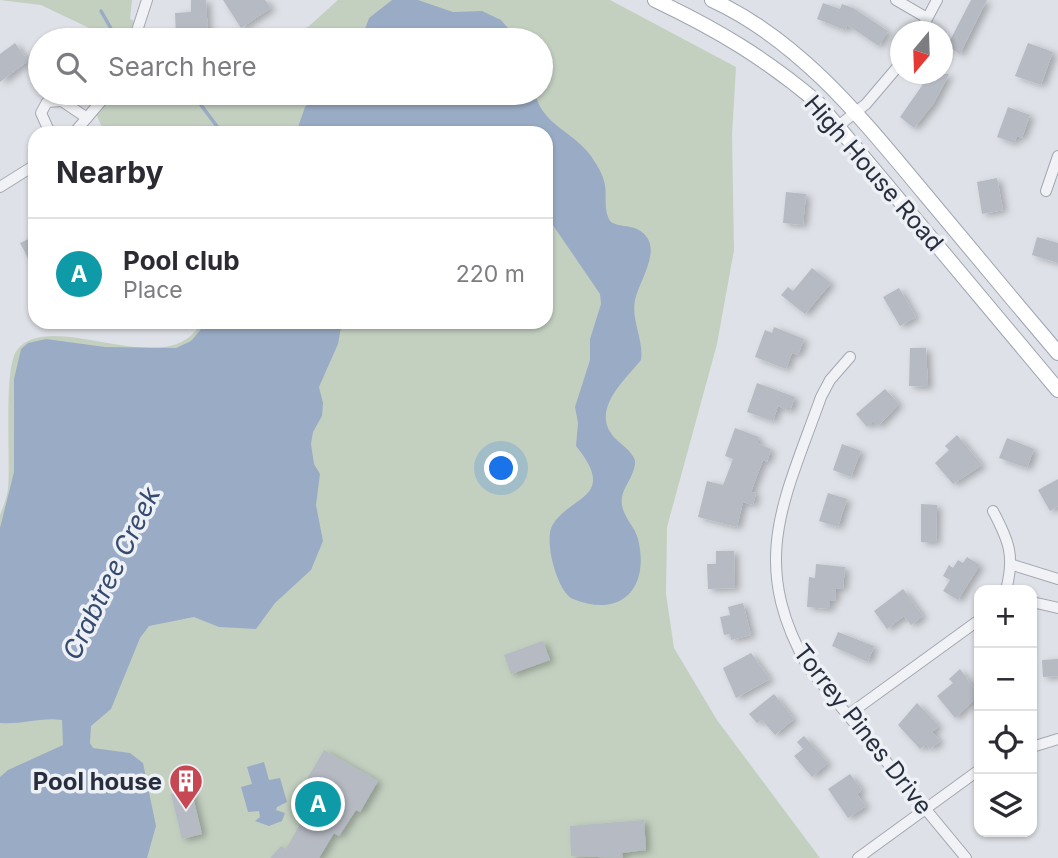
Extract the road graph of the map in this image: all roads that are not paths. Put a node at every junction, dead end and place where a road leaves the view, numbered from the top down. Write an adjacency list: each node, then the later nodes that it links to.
1 (147, 0): 8 (street)
2 (655, 0): 17 (main road, High House Road)
3 (712, 0): 13 (main road, High House Road)
4 (896, 0): 6 (street)
5 (937, 0): 6 (street)
6 (927, 18): 7 (street)
7 (926, 21)
8 (138, 28)
9 (890, 77): 13 (street)
10 (45, 105): 15 (street)
11 (68, 105): 14 (street)
12 (98, 105): 14 (street)
13 (855, 111): 17 (street); 22 (main road, High House Road)
14 (87, 118): 16 (street)
15 (47, 126)
16 (81, 126)
17 (837, 127): 24 (main road, High House Road)
18 (1058, 156): 21 (street)
19 (28, 169): 20 (street)
20 (0, 187)
21 (1046, 191)
22 (1058, 354)
23 (850, 357): 32 (street, Torrey Pines Drive)
24 (1058, 390)
25 (993, 511): 26 (street)
26 (1013, 565): 27 (street); 28 (street)
27 (1058, 579)
28 (1007, 585)
29 (1037, 603): 30 (street)
30 (1058, 608)
31 (974, 624): 32 (street)
32 (849, 715): 36 (street, Torrey Pines Drive)
33 (1058, 739): 34 (street)
34 (1037, 745)
35 (974, 774): 36 (street)
36 (926, 810): 37 (street); 38 (street, Torrey Pines Drive)
37 (858, 858)
38 (966, 858)

